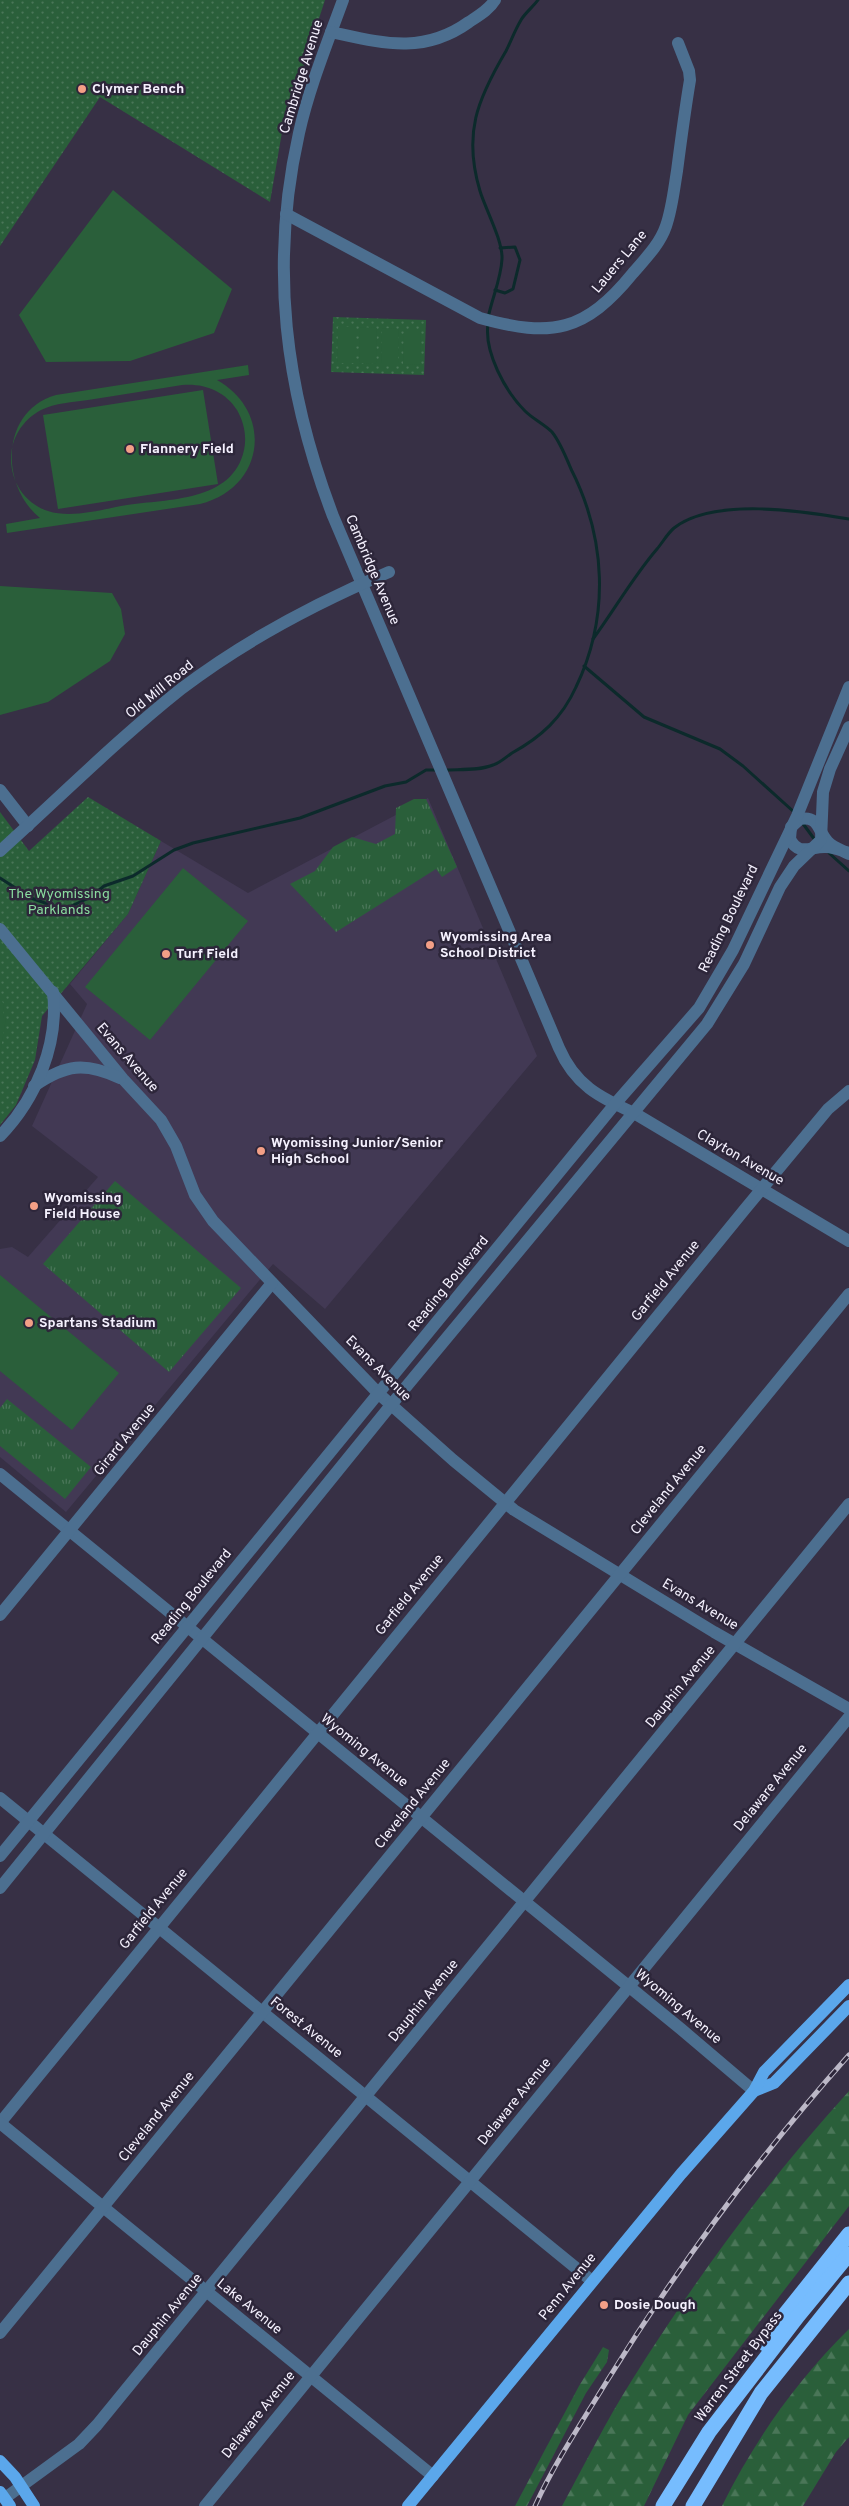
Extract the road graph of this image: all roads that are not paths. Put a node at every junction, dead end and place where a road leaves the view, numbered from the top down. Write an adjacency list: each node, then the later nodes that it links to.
1 (343, 0): 3 (street, Cambridge Avenue)
2 (495, 0): 3 (street)
3 (331, 32): 5 (street, Cambridge Avenue)
4 (678, 43): 5 (street, Lauers Lane)
5 (286, 214): 7 (street, Cambridge Avenue)
6 (389, 572): 7 (street, Old Mill Road)
7 (362, 583): 11 (street, Old Mill Road); 22 (street, Cambridge Avenue)
8 (849, 687): 12 (street, Reading Boulevard)
9 (849, 727): 13 (street)
10 (0, 790): 11 (street)
11 (28, 826): 15 (street, Old Mill Road)
12 (791, 827): 13 (street); 14 (street); 22 (street, Reading Boulevard)
13 (821, 831): 14 (street); 16 (street)
14 (813, 848): 16 (street); 23 (street)
15 (0, 850)
16 (847, 853)
17 (0, 929): 18 (street, Evans Avenue)
18 (53, 992): 19 (street, Evans Avenue); 20 (street)
19 (123, 1079): 20 (street); 27 (street, Evans Avenue)
20 (34, 1086): 24 (street)
21 (849, 1091): 25 (street, Garfield Avenue)
22 (615, 1104): 23 (street, Clayton Avenue); 29 (street, Reading Boulevard)
23 (634, 1113): 25 (street, Clayton Avenue); 30 (street)
24 (0, 1136)
25 (762, 1188): 26 (street, Clayton Avenue); 32 (street, Garfield Avenue)
26 (849, 1241)
27 (272, 1283): 29 (street, Evans Avenue); 34 (street, Girard Avenue)
28 (849, 1294): 35 (street, Cleveland Avenue)
29 (379, 1394): 30 (street, Evans Avenue); 37 (street, Reading Boulevard)
30 (391, 1405): 32 (street, Evans Avenue); 38 (street)
31 (0, 1474): 34 (street, Wyoming Avenue)
32 (505, 1502): 35 (street, Evans Avenue); 42 (street, Garfield Avenue)
33 (849, 1504): 39 (street, Dauphin Avenue)
34 (70, 1530): 36 (street, Girard Avenue); 37 (street, Wyoming Avenue)
35 (620, 1574): 39 (street, Evans Avenue); 44 (street, Cleveland Avenue)
36 (0, 1616)
37 (187, 1627): 38 (street, Wyoming Avenue); 45 (street, Reading Boulevard)
38 (202, 1639): 42 (street, Wyoming Avenue); 46 (street)
39 (736, 1644): 40 (street, Evans Avenue); 49 (street, Dauphin Avenue)
40 (849, 1709)
41 (849, 1717): 52 (street, Delaware Avenue)
42 (318, 1732): 44 (street, Wyoming Avenue); 50 (street, Garfield Avenue)
43 (0, 1798): 45 (street, Forest Avenue)
44 (422, 1817): 49 (street, Wyoming Avenue); 54 (street, Cleveland Avenue)
45 (28, 1821): 46 (street, Forest Avenue); 47 (street, Reading Boulevard)
46 (45, 1835): 48 (street); 50 (street, Forest Avenue)
47 (0, 1856)
48 (0, 1888)
49 (525, 1902): 52 (street, Wyoming Avenue); 56 (street, Dauphin Avenue)
50 (158, 1927): 54 (street, Forest Avenue); 57 (street, Garfield Avenue)
51 (849, 1985): 55 (main road, Penn Avenue)
52 (629, 1986): 55 (street, Wyoming Avenue); 58 (street, Delaware Avenue)
53 (849, 2006): 55 (main road, Penn Avenue)
54 (262, 2012): 56 (street, Forest Avenue); 59 (street, Cleveland Avenue)
55 (754, 2091): 62 (main road, Penn Avenue)
56 (366, 2096): 58 (street, Forest Avenue); 64 (street, Dauphin Avenue)
57 (0, 2123): 59 (street, Lake Avenue)
58 (469, 2181): 62 (street, Forest Avenue); 67 (street, Delaware Avenue)
59 (103, 2207): 64 (street, Lake Avenue); 66 (street, Cleveland Avenue)
60 (849, 2234): 69 (highway)
61 (849, 2254): 69 (highway, Warren Street Bypass)
62 (592, 2281): 71 (main road, Penn Avenue)
63 (849, 2283): 68 (highway)
64 (206, 2292): 67 (street, Lake Avenue); 72 (street, Dauphin Avenue)
65 (849, 2299): 68 (highway)
66 (0, 2333)
67 (310, 2376): 71 (street, Lake Avenue); 75 (street, Delaware Avenue)
68 (761, 2393): 78 (highway)
69 (709, 2432): 77 (highway, Warren Street Bypass)
70 (0, 2462): 72 (main road)
71 (432, 2476): 76 (main road, Penn Avenue)
72 (22, 2487): 73 (street, Dauphin Avenue); 74 (main road)
73 (5, 2499)
74 (34, 2506)
75 (205, 2506)
76 (408, 2506)
77 (663, 2506)
78 (693, 2506)

